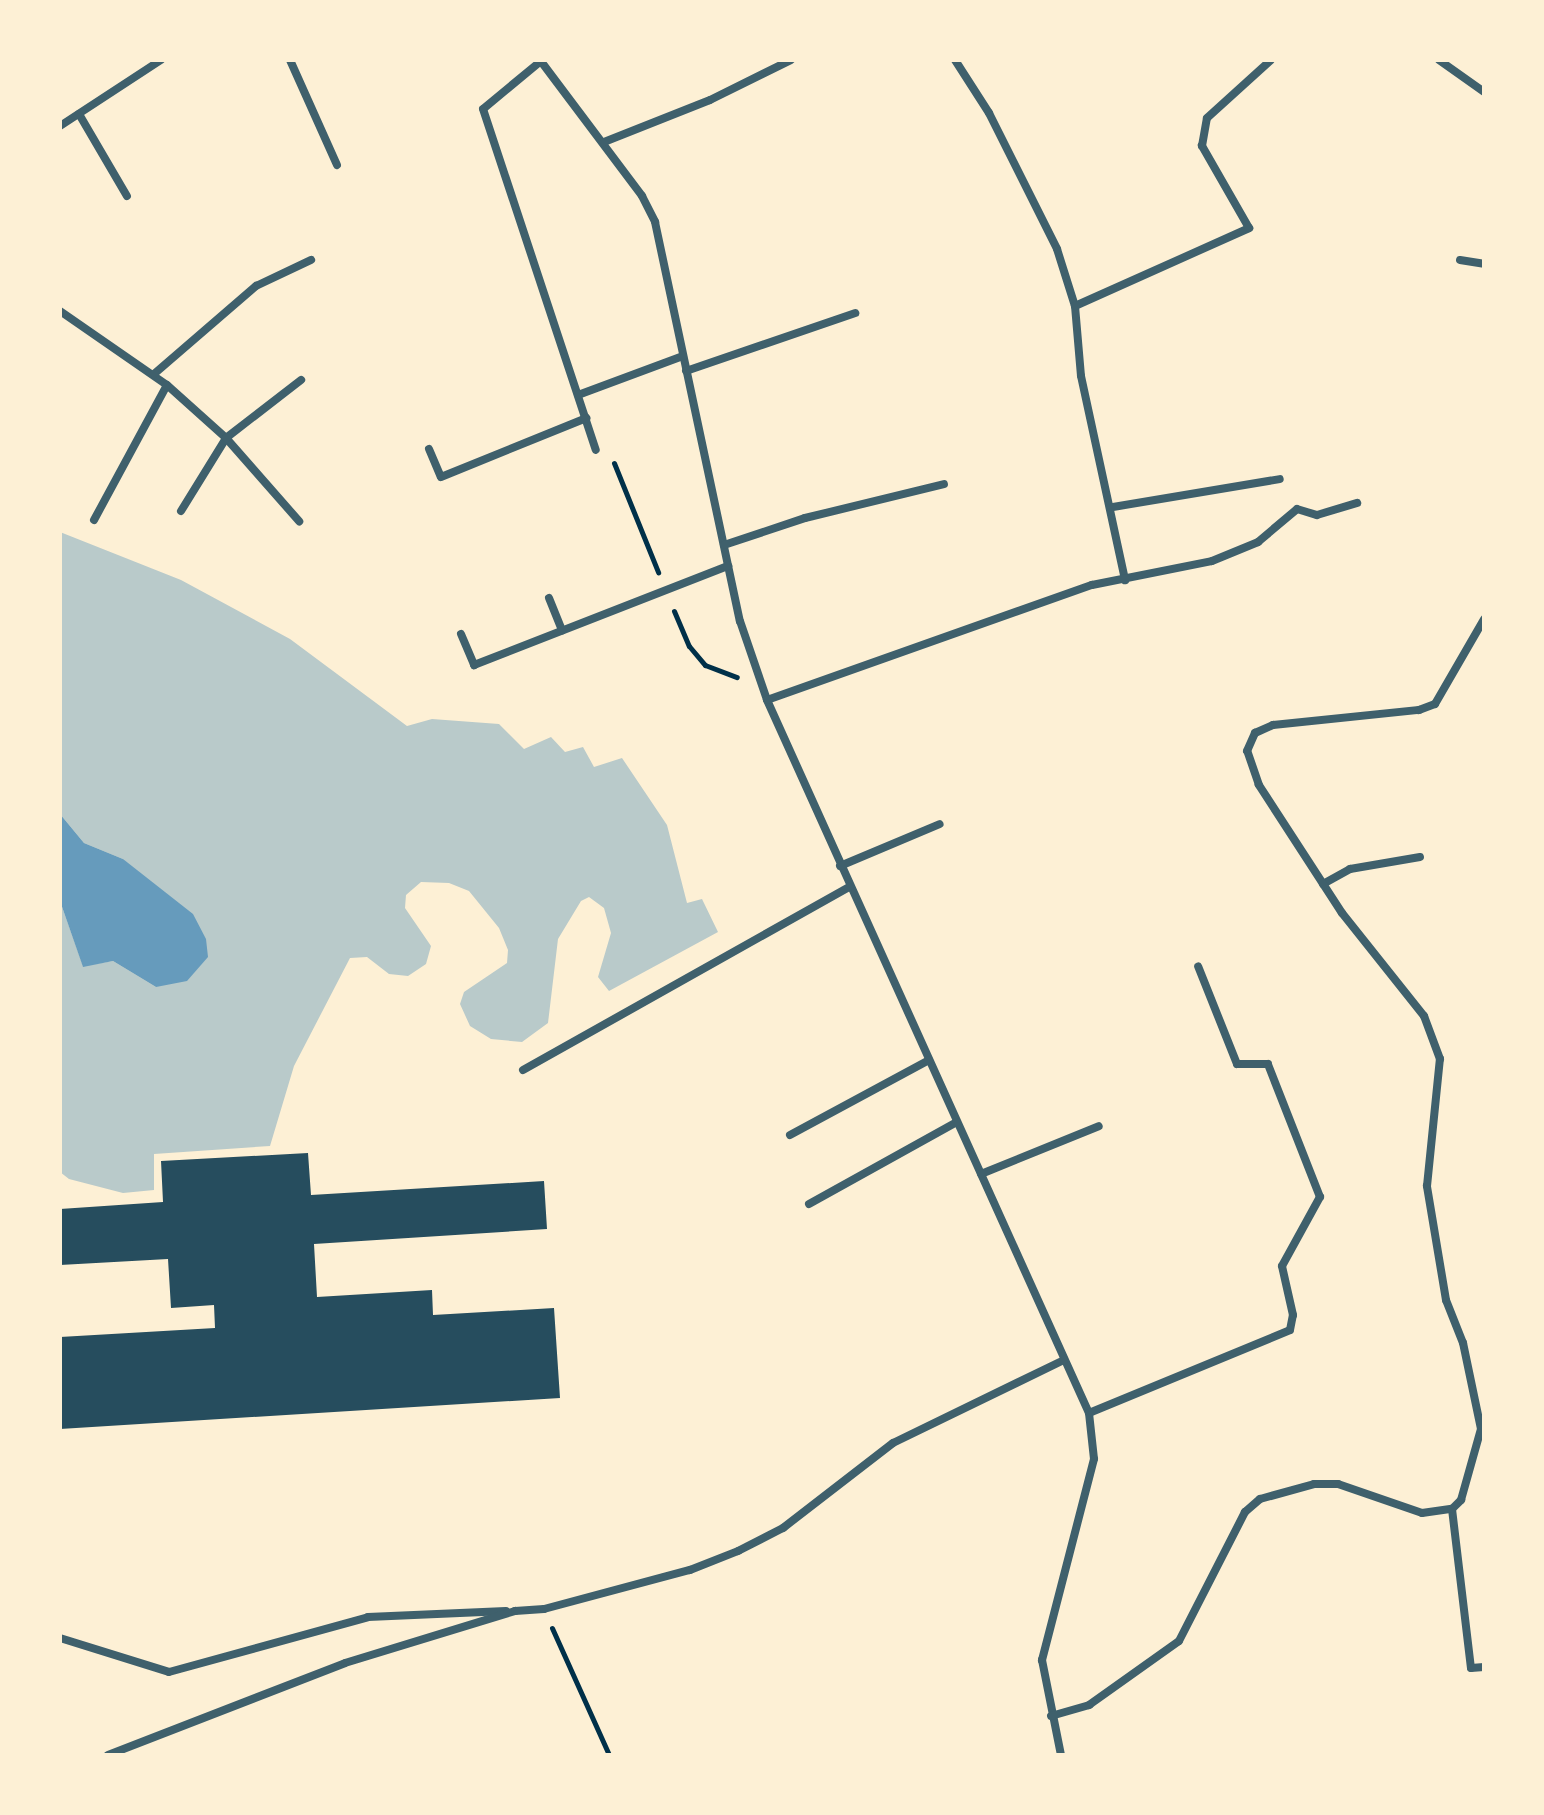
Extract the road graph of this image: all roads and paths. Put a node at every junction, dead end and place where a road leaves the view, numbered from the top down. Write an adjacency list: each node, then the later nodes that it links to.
1 (161, 60): 9 (street)
2 (290, 60): 12 (street)
3 (791, 60): 11 (street)
4 (955, 60): 17 (street)
5 (1271, 60): 17 (street)
6 (1439, 60): 8 (street)
7 (541, 61): 11 (street); 25 (street)
8 (1484, 92)
9 (79, 114): 10 (street); 13 (street)
10 (60, 126)
11 (604, 142): 20 (street)
12 (337, 165)
13 (127, 196)
14 (311, 260): 22 (street)
15 (1460, 260): 16 (street)
16 (1484, 264)
17 (1075, 306): 33 (street)
18 (60, 311): 22 (street)
19 (855, 313): 21 (street)
20 (683, 356): 21 (street); 25 (street)
21 (686, 371): 37 (street)
22 (154, 374): 24 (street)
23 (301, 380): 27 (street)
24 (167, 385): 27 (street); 35 (street)
25 (578, 395): 26 (street)
26 (586, 418): 28 (street); 29 (street)
27 (226, 438): 34 (street); 36 (street)
28 (429, 449)
29 (596, 450)
30 (1280, 479): 33 (street)
31 (944, 484): 37 (street)
32 (1357, 503): 39 (street)
33 (1113, 507): 39 (street)
34 (181, 511)
35 (94, 520)
36 (299, 521)
37 (724, 545): 38 (street)
38 (728, 566): 42 (street); 44 (street)
39 (1125, 580): 44 (street)
40 (549, 598): 42 (street)
41 (1484, 619): 48 (street)
42 (562, 631): 43 (street)
43 (461, 634)
44 (767, 700): 47 (street)
45 (940, 824): 47 (street)
46 (1420, 857): 48 (street)
47 (840, 866): 49 (street)
48 (1323, 884): 60 (street)
49 (849, 887): 51 (street); 52 (street)
50 (1198, 966): 59 (street)
51 (929, 1060): 53 (street); 55 (street)
52 (523, 1070)
53 (957, 1122): 56 (street); 57 (street)
54 (1099, 1126): 56 (street)
55 (790, 1135)
56 (981, 1174): 58 (street)
57 (809, 1204)
58 (1064, 1360): 59 (street); 61 (street)
59 (1089, 1413): 65 (street)
60 (1452, 1509): 64 (street); 65 (street)
61 (544, 1609): 62 (street); 67 (path)
62 (515, 1611): 63 (street); 66 (street)
63 (60, 1638)
64 (1484, 1667)
65 (1051, 1716): 68 (street)
66 (108, 1755)
67 (609, 1755)
68 (1061, 1755)

